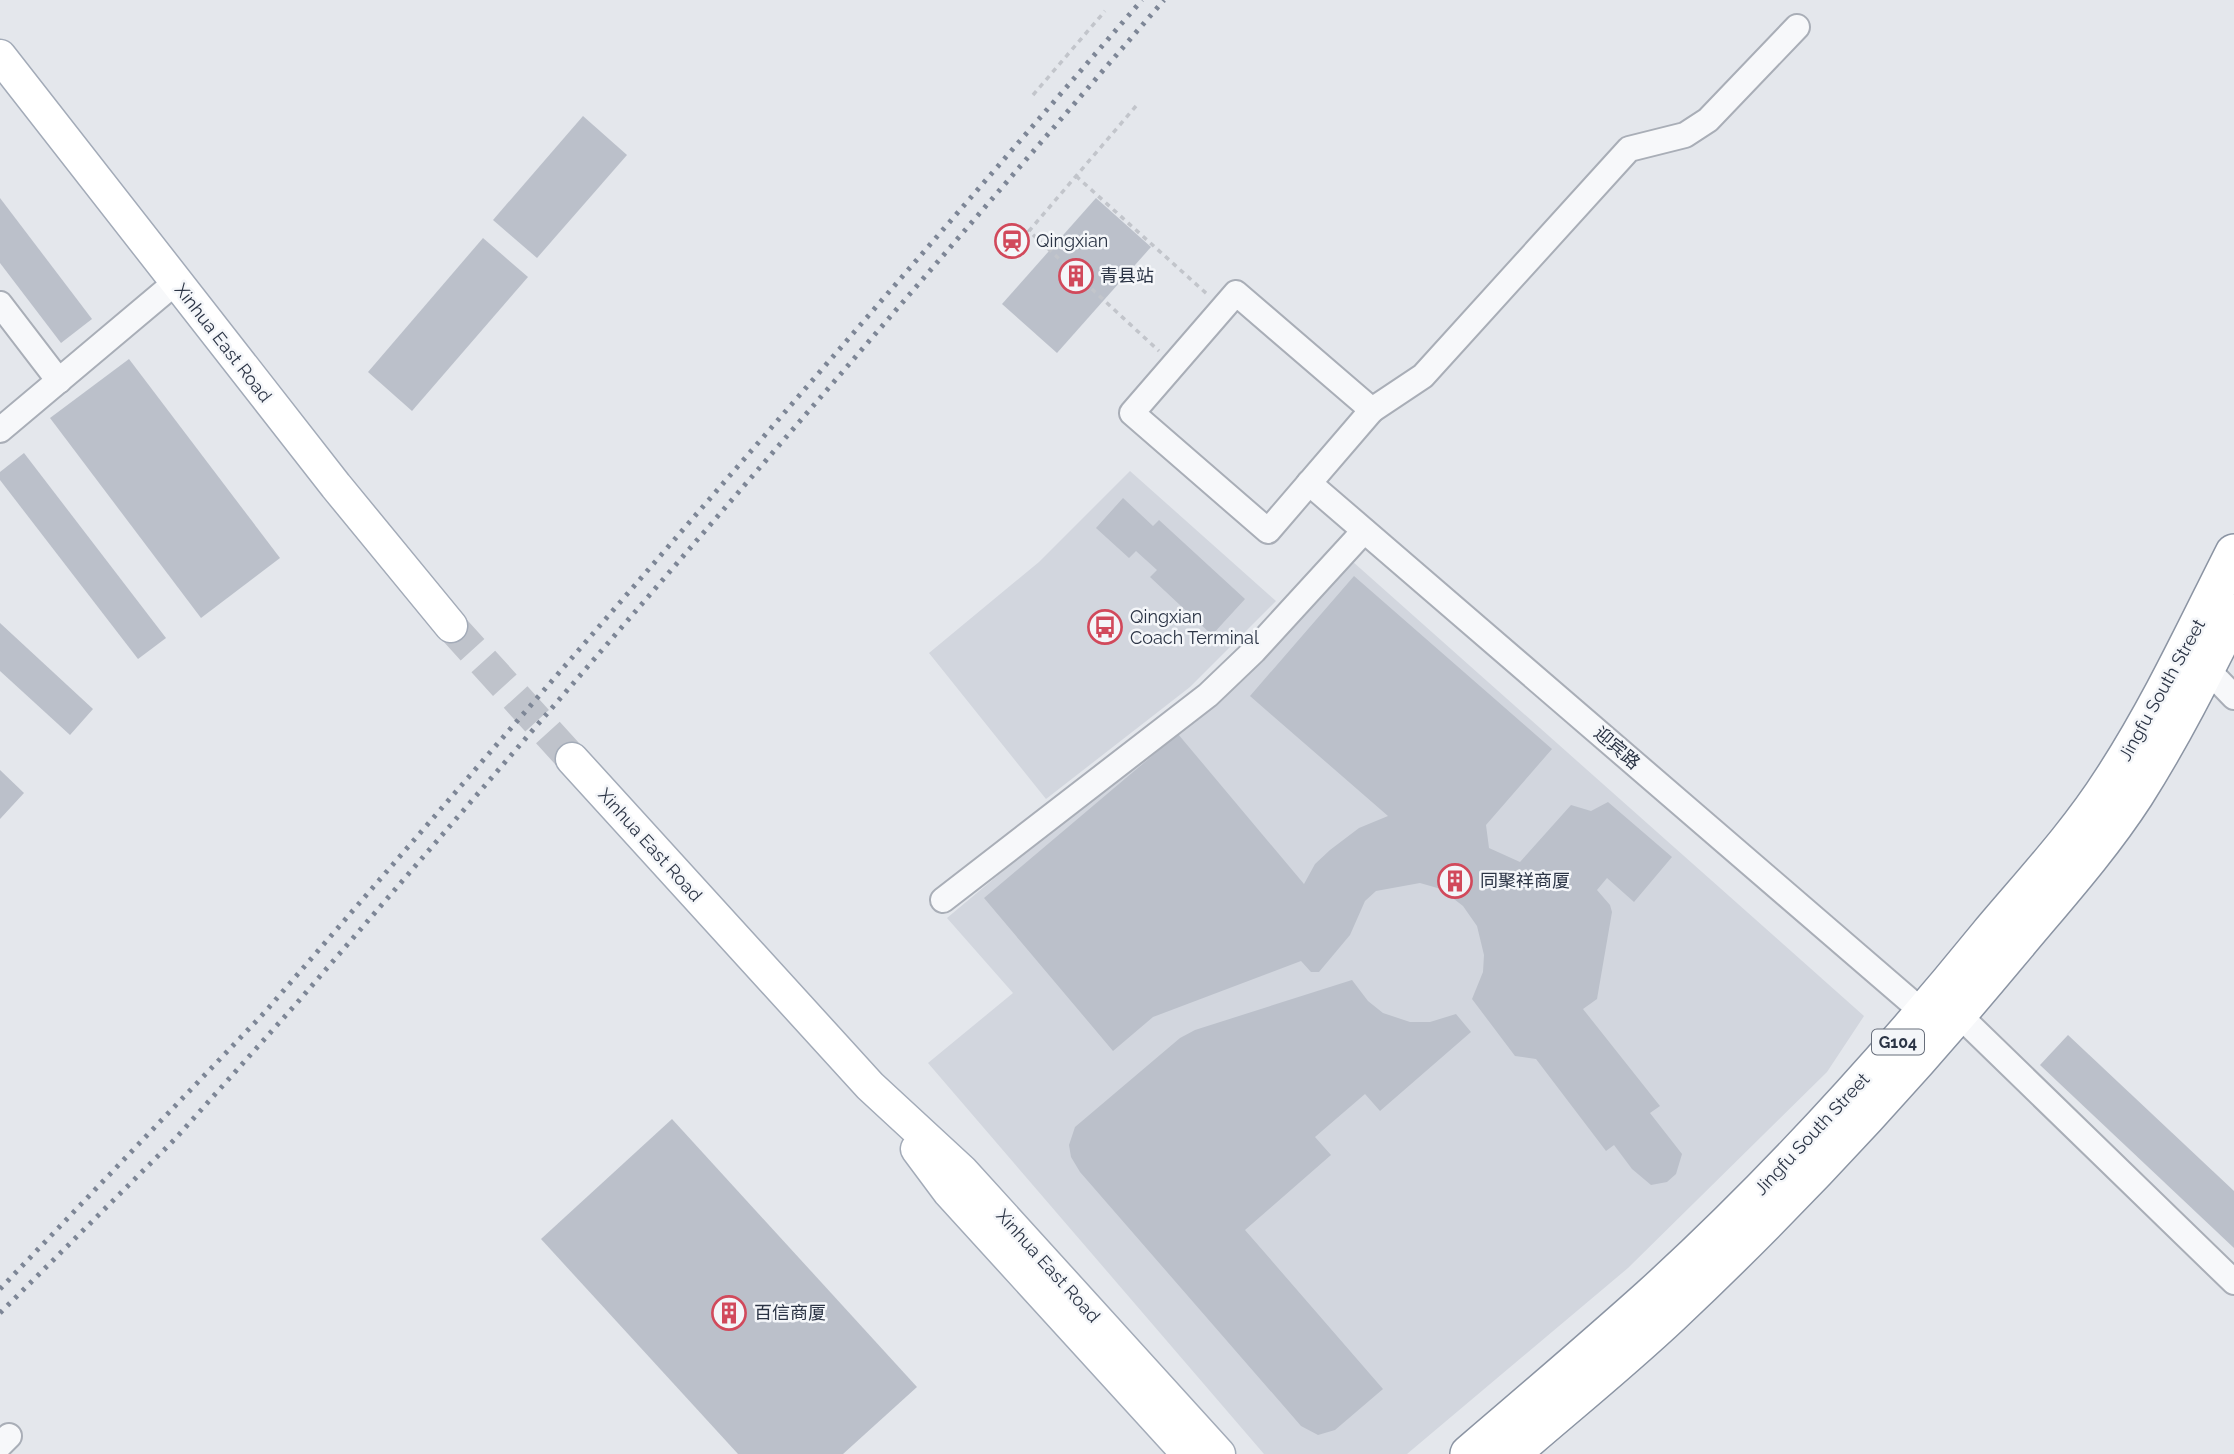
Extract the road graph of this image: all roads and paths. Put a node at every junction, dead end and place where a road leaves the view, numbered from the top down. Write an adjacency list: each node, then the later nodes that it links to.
1 (1105, 11): 4 (path)
2 (1797, 27): 12 (street)
3 (0, 57): 7 (main road, Xinhua East Road)
4 (1033, 95)
5 (1136, 106): 6 (path)
6 (1076, 176): 9 (path); 10 (path)
7 (176, 282): 11 (street); 18 (main road, Xinhua East Road)
8 (0, 304): 11 (street)
9 (1223, 307): 10 (street); 12 (street)
10 (1174, 365): 14 (street)
11 (59, 381): 13 (street)
12 (1372, 410): 14 (street)
13 (0, 430)
14 (1309, 483): 15 (street, 迎宾路)
15 (1364, 531): 22 (street); 23 (street, 迎宾路)
16 (2234, 553): 23 (highway, Jingfu South Street / G104)
17 (2234, 613): 19 (highway, Jingfu South Street / G104)
18 (451, 626)
19 (2206, 668): 20 (street); 23 (highway, Jingfu South Street / G104)
20 (2234, 697)
21 (572, 759): 24 (main road, Xinhua East Road)
22 (943, 900)
23 (1942, 1014): 25 (street, 迎宾路); 28 (highway, Jingfu South Street / G104); 29 (highway, Jingfu South Street / G104)
24 (870, 1086): 26 (main road, Xinhua East Road); 27 (main road, Xinhua East Road)
25 (2234, 1282)
26 (1188, 1454)
27 (1219, 1454)
28 (1469, 1454)
29 (1511, 1454)

